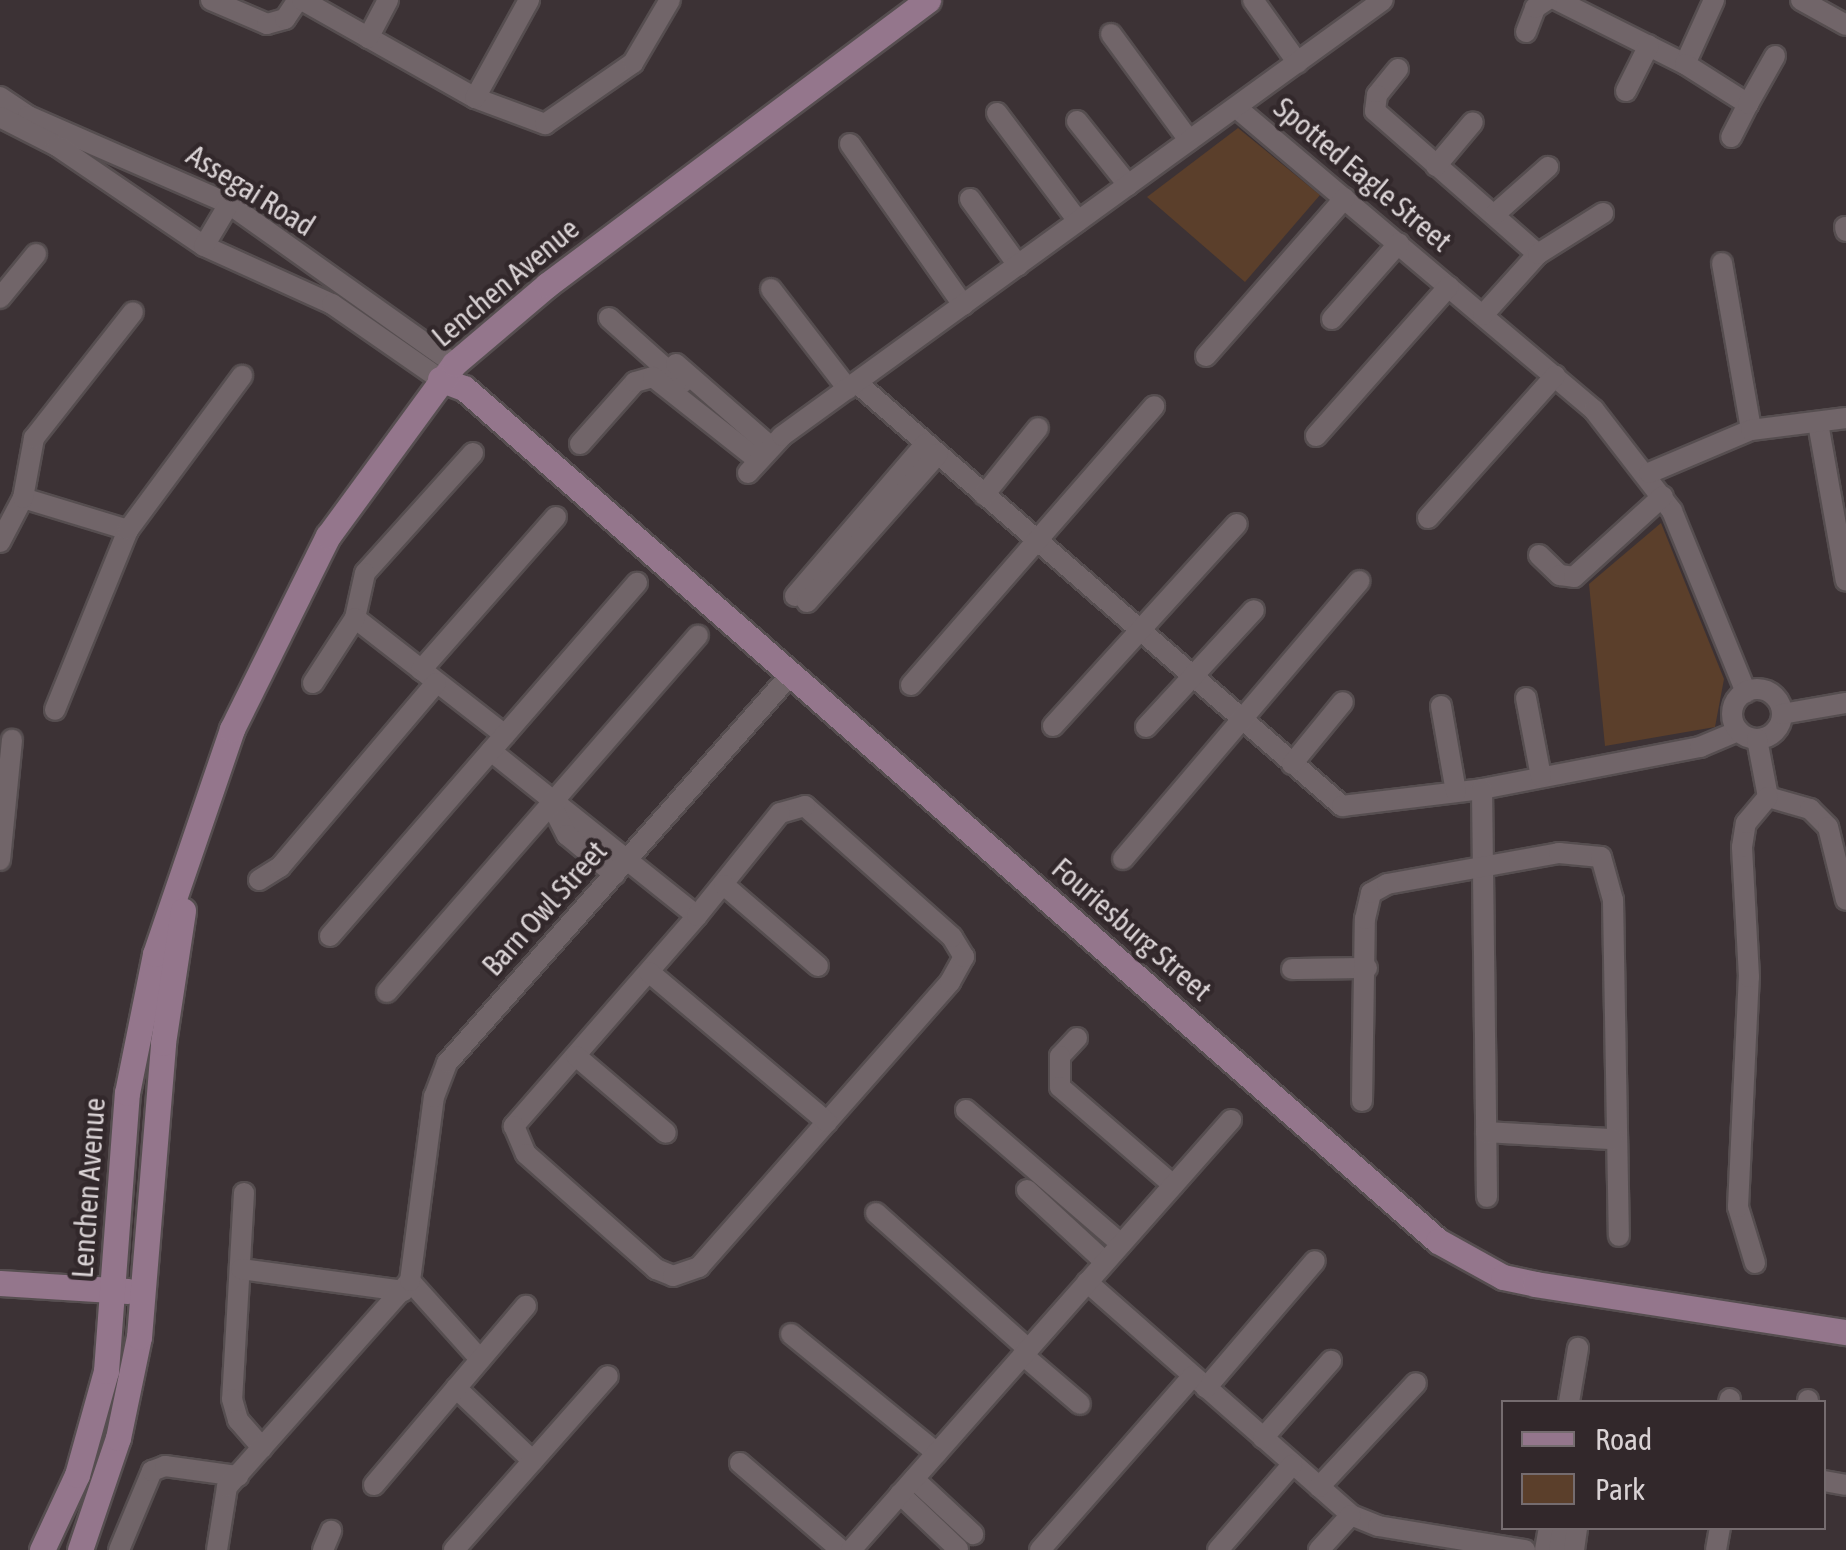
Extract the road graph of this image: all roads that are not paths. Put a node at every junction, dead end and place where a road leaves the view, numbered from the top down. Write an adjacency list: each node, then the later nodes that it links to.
1 (211, 0): 2 (street)
2 (300, 0): 17 (street)
3 (388, 0): 17 (street)
4 (529, 0): 26 (street)
5 (670, 0): 26 (street)
6 (928, 0): 64 (main road, Lenchen Avenue)
7 (1252, 0): 21 (street)
8 (1383, 0): 21 (street)
9 (1547, 0): 15 (street)
10 (1557, 0): 13 (street)
11 (1714, 0): 22 (street)
12 (1806, 1): 14 (street)
13 (1595, 8): 18 (street)
14 (1846, 24)
15 (1526, 32)
16 (1111, 34): 33 (street)
17 (368, 38): 26 (street)
18 (1648, 45): 22 (street); 24 (street)
19 (1775, 56): 27 (street)
20 (1142, 57): 33 (street)
21 (1298, 63): 28 (street)
22 (1686, 64): 27 (street)
23 (1398, 70): 36 (street)
24 (1626, 91)
25 (0, 97): 41 (street, Assegai Road)
26 (476, 98)
27 (1748, 104): 34 (street)
28 (1238, 108): 33 (street); 39 (street, Spotted Eagle Street)
29 (998, 113): 44 (street)
30 (0, 117): 46 (street, Assegai Road)
31 (1077, 121): 38 (street)
32 (1473, 122): 36 (street)
33 (1193, 136): 38 (street)
34 (1731, 138)
35 (850, 144): 54 (street)
36 (1436, 166): 43 (street)
37 (1548, 167): 43 (street)
38 (1128, 185): 44 (street)
39 (1345, 198): 45 (street, Spotted Eagle Street); 60 (street)
40 (970, 199): 49 (street)
41 (229, 204): 46 (street); 64 (street, Assegai Road)
42 (1603, 213): 48 (street)
43 (1495, 214): 48 (street)
44 (1078, 220): 49 (street)
45 (1399, 244): 52 (street, Spotted Eagle Street); 58 (street)
46 (204, 246): 64 (street, Assegai Road)
47 (36, 254): 53 (street)
48 (1538, 254): 56 (street)
49 (1018, 265): 54 (street)
50 (1718, 272): 70 (street)
51 (771, 290): 65 (street)
52 (1453, 290): 56 (street, Spotted Eagle Street); 61 (street); 71 (street, Spotted Eagle Street)
53 (0, 298)
54 (963, 305): 65 (street)
55 (133, 312): 79 (street)
56 (1483, 314): 63 (street, Spotted Eagle Street)
57 (609, 318): 75 (street)
58 (1332, 320)
59 (652, 342): 75 (street)
60 (1206, 356)
61 (1396, 367)
62 (242, 376): 84 (street)
63 (1555, 376): 76 (street, Spotted Eagle Street); 82 (street)
64 (453, 377): 96 (main road, Fouriesburg Street); 120 (main road, Lenchen Avenue)
65 (852, 386): 74 (street); 75 (street)
66 (1154, 406): 85 (street)
67 (1846, 418): 68 (street)
68 (1812, 424): 70 (street); 88 (street)
69 (1038, 428): 77 (street)
70 (1745, 432): 76 (street)
71 (1316, 436)
72 (580, 444): 75 (street)
73 (473, 454): 93 (street)
74 (937, 454): 77 (street); 81 (street); 91 (street)
75 (759, 458)
76 (1649, 473): 78 (street, Spotted Eagle Street)
77 (984, 495): 85 (street)
78 (1663, 496): 87 (street); 101 (street, Spotted Eagle Street)
79 (23, 498): 84 (street); 86 (street)
80 (556, 517): 97 (street)
81 (893, 518)
82 (1428, 518)
83 (1237, 524): 94 (street)
84 (128, 530): 106 (street)
85 (1037, 541): 94 (street); 100 (street)
86 (0, 542)
87 (1540, 555)
88 (1838, 576)
89 (1360, 580): 108 (street)
90 (637, 583): 113 (street)
91 (800, 600)
92 (1254, 610): 98 (street)
93 (355, 618): 97 (street); 99 (street)
94 (1140, 631): 98 (street); 109 (street)
95 (698, 636): 119 (street)
96 (792, 674): 121 (street, Barn Owl Street); 162 (main road, Fouriesburg Street)
97 (429, 676): 113 (street); 126 (street)
98 (1194, 678): 108 (street); 110 (street)
99 (313, 683)
100 (912, 685)
101 (1746, 692): 107 (street); 111 (street)
102 (1526, 698): 115 (street)
103 (1343, 702): 114 (street)
104 (1846, 703): 107 (street)
105 (1441, 706): 117 (street)
106 (55, 710)
107 (1782, 714): 111 (street)
108 (1243, 722): 114 (street); 122 (street)
109 (1054, 726)
110 (1146, 727)
111 (1747, 735): 115 (street); 118 (street)
112 (12, 740): 123 (street)
113 (498, 743): 119 (street); 130 (street)
114 (1292, 764): 117 (street)
115 (1541, 777): 116 (street)
116 (1482, 788): 117 (street); 124 (street)
117 (1456, 792)
118 (1768, 797): 128 (street); 154 (street)
119 (551, 804): 121 (street); 125 (street); 135 (street)
120 (198, 830): 159 (main road, Lenchen Avenue); 160 (main road, Lenchen Avenue)
121 (630, 858): 125 (street, Barn Owl Street); 129 (street)
122 (1123, 859)
123 (0, 860)
124 (1487, 867): 132 (street); 142 (street); 144 (street)
125 (615, 874): 158 (street, Barn Owl Street)
126 (258, 880)
127 (724, 885): 129 (street); 131 (street); 141 (street)
128 (1846, 900)
129 (697, 916): 134 (street)
130 (330, 936)
131 (818, 966)
132 (1367, 968): 133 (street); 138 (street)
133 (1292, 969)
134 (649, 972): 137 (street); 141 (street)
135 (387, 992)
136 (1077, 1038): 145 (street)
137 (576, 1056): 141 (street); 143 (street)
138 (1362, 1101)
139 (966, 1110): 151 (street)
140 (1231, 1120): 145 (street)
141 (827, 1122)
142 (1486, 1132): 144 (street); 148 (street)
143 (666, 1133)
144 (1613, 1139): 150 (street)
145 (1172, 1184): 151 (street)
146 (1026, 1190): 153 (street)
147 (244, 1193): 155 (street)
148 (1487, 1197)
149 (876, 1213): 165 (street)
150 (1619, 1236)
151 (1121, 1244): 153 (street)
152 (1315, 1261): 169 (street)
153 (1106, 1262): 156 (street)
154 (1755, 1263)
155 (240, 1269): 158 (street); 175 (street)
156 (1087, 1282): 165 (street); 169 (street)
157 (0, 1283): 159 (main road)
158 (407, 1286): 166 (street); 175 (street)
159 (112, 1290): 160 (main road); 187 (main road, Lenchen Avenue)
160 (142, 1292): 188 (main road, Lenchen Avenue)
161 (526, 1306): 166 (street)
162 (1846, 1332)
163 (792, 1334): 176 (street)
164 (1578, 1348): 172 (street)
165 (1026, 1352): 173 (street); 176 (street)
166 (480, 1359): 171 (street)
167 (1331, 1361): 174 (street)
168 (608, 1376): 177 (street)
169 (1199, 1382): 174 (street); 194 (street)
170 (1416, 1383): 183 (street)
171 (456, 1388): 177 (street); 181 (street)
172 (1578, 1400)
173 (1080, 1404)
174 (1262, 1438): 179 (street)
175 (262, 1448): 180 (street)
176 (937, 1453): 182 (street)
177 (533, 1461): 191 (street)
178 (740, 1464): 192 (street)
179 (1292, 1466): 183 (street); 195 (street)
180 (238, 1476): 189 (street); 190 (street)
181 (374, 1485)
182 (907, 1486): 186 (street); 193 (street)
183 (1319, 1487): 184 (street)
184 (1351, 1514): 185 (street); 196 (street)
185 (1402, 1540): 197 (street)
186 (966, 1541)
187 (42, 1550)
188 (80, 1550)
189 (120, 1550)
190 (217, 1550)
191 (454, 1550)
192 (841, 1550)
193 (851, 1550)
194 (1040, 1550)
195 (1218, 1550)
196 (1319, 1550)
197 (1526, 1550)

